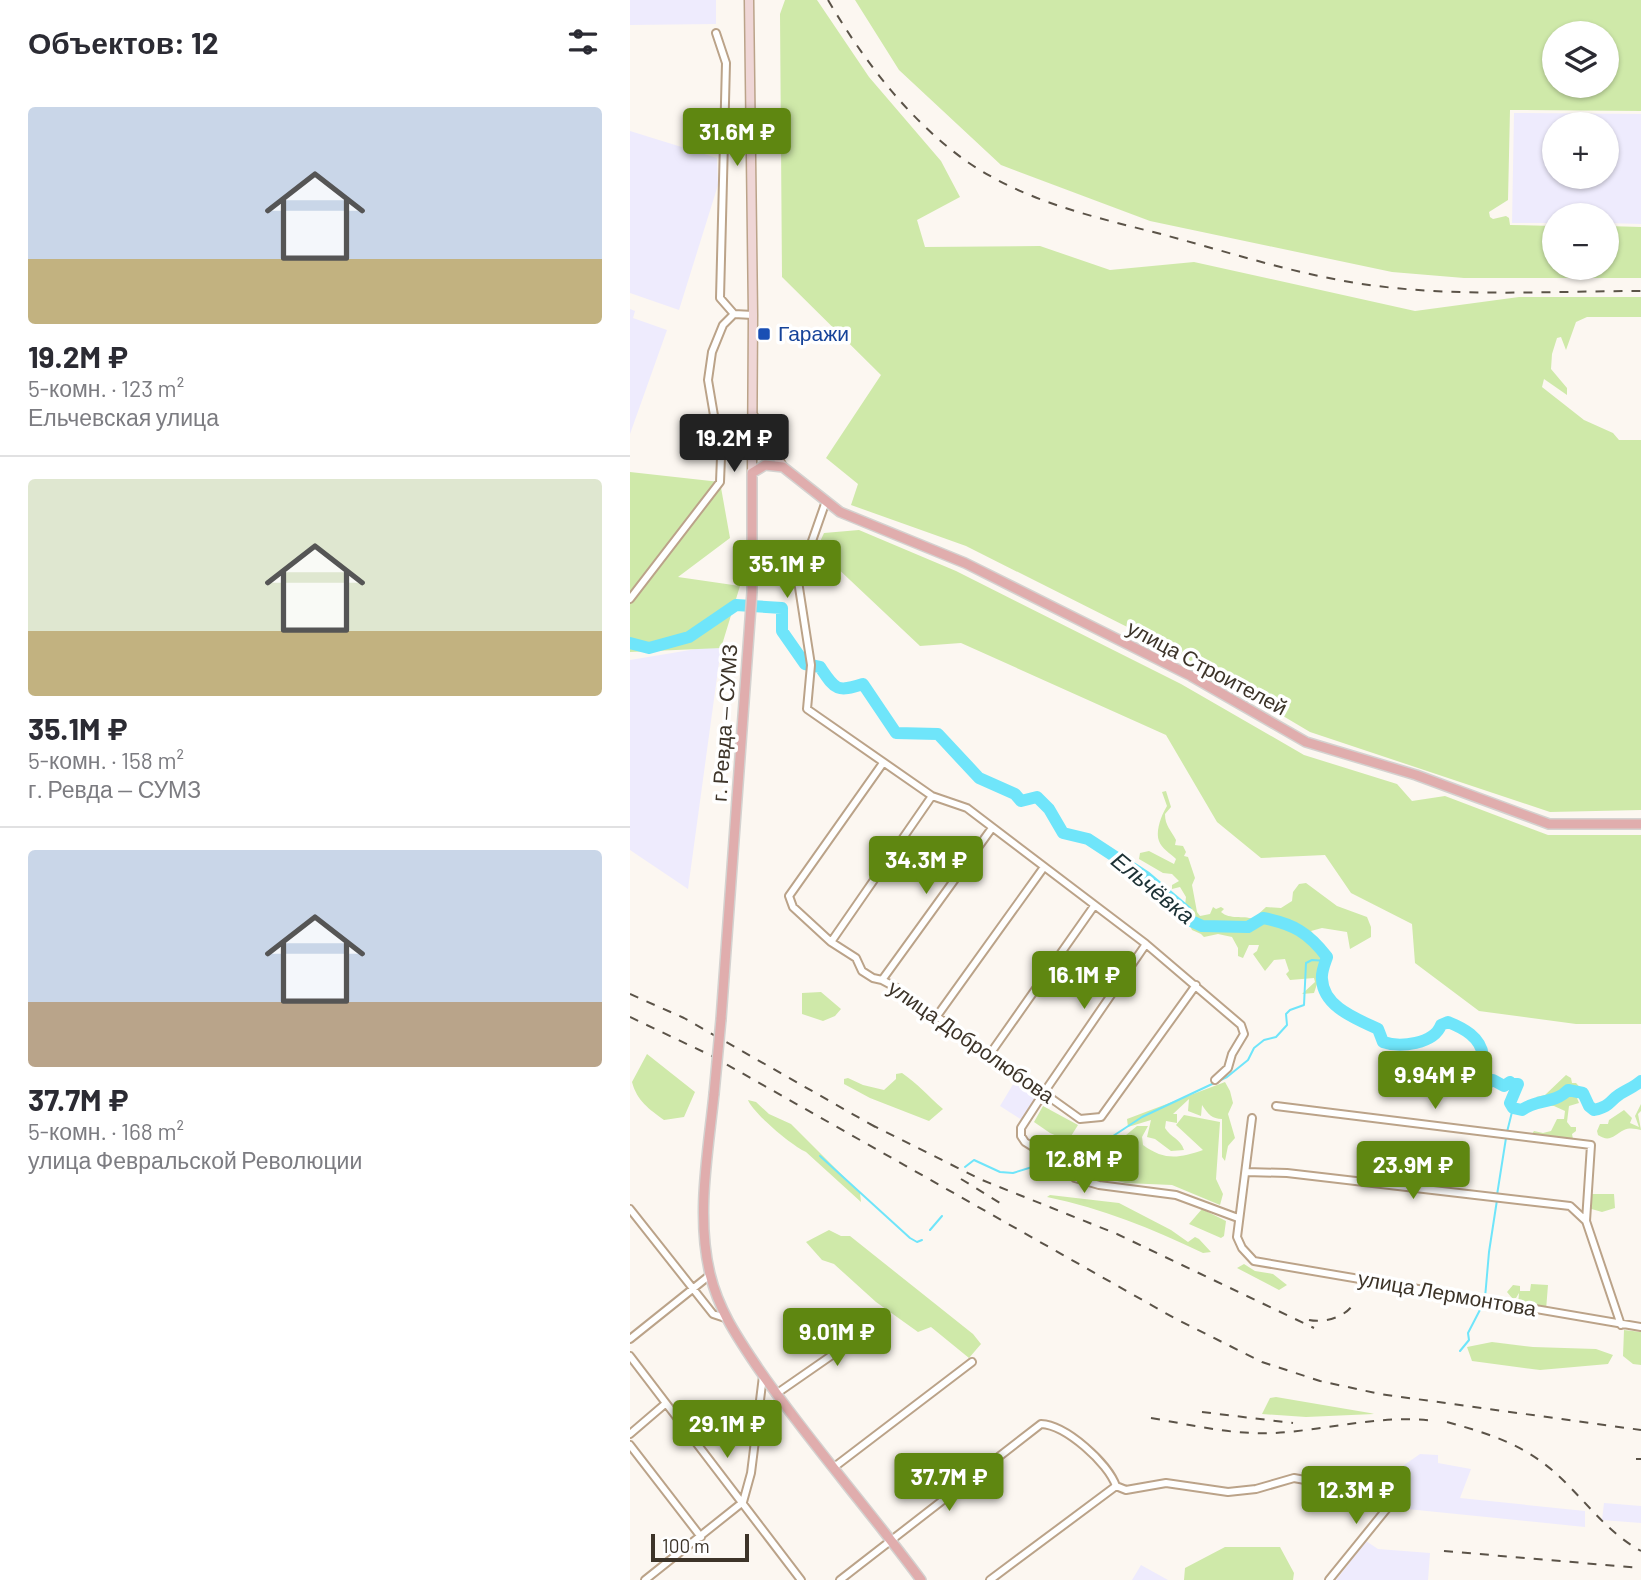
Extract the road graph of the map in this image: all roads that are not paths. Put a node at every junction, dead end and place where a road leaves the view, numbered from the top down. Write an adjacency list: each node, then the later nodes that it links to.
1 (749, 0): 4 (street, г. Ревда — СУМЗ)
2 (716, 33): 3 (street)
3 (734, 314): 4 (street); 9 (street)
4 (753, 315): 5 (street, г. Ревда — СУМЗ)
5 (753, 415): 6 (street, улица Строителей); 7 (street, г. Ревда — СУМЗ)
6 (783, 467): 7 (main road); 8 (main road, улица Строителей)
7 (752, 473): 30 (main road, г. Ревда — СУМЗ, bridge)
8 (826, 501): 10 (street); 12 (main road, улица Строителей)
9 (630, 600)
10 (883, 763): 11 (street); 16 (street, улица Добролюбова)
11 (932, 796): 13 (street); 16 (street)
12 (1641, 824)
13 (992, 828): 14 (street); 18 (street)
14 (1044, 867): 15 (street); 20 (street)
15 (1094, 906): 17 (street); 21 (street)
16 (831, 943): 18 (street, улица Добролюбова)
17 (1146, 944): 19 (street); 23 (street)
18 (882, 980): 20 (street, улица Добролюбова)
19 (1196, 985): 22 (street); 23 (street, улица Добролюбова)
20 (937, 1016): 21 (street, улица Добролюбова)
21 (990, 1054): 23 (street, улица Добролюбова)
22 (1215, 1080)
23 (1043, 1094): 28 (street)
24 (1276, 1106): 29 (street)
25 (1252, 1118): 26 (street)
26 (1246, 1172): 28 (street); 29 (street)
27 (630, 1209): 31 (street)
28 (1238, 1218): 34 (street, улица Лермонтова)
29 (1586, 1221): 34 (street)
30 (710, 1275): 31 (street); 32 (main road, г. Ревда — СУМЗ)
31 (693, 1288): 32 (street); 36 (street)
32 (725, 1318): 39 (main road, г. Ревда — СУМЗ)
33 (884, 1319): 40 (street)
34 (1621, 1325): 35 (street, улица Лермонтова)
35 (1641, 1327)
36 (630, 1339)
37 (630, 1356): 41 (street)
38 (972, 1362): 44 (street)
39 (763, 1376): 40 (main road, г. Ревда — СУМЗ); 46 (street)
40 (776, 1394): 44 (main road, г. Ревда — СУМЗ)
41 (665, 1404): 42 (street); 46 (street)
42 (630, 1434)
43 (630, 1445): 47 (street)
44 (833, 1468): 48 (main road, г. Ревда — СУМЗ)
45 (1116, 1486): 48 (street); 53 (street); 54 (street)
46 (743, 1502): 47 (street); 50 (street)
47 (701, 1537): 49 (street)
48 (892, 1541): 51 (street); 52 (main road, г. Ревда — СУМЗ)
49 (645, 1580)
50 (801, 1580)
51 (840, 1580)
52 (921, 1580)
53 (990, 1580)
54 (1329, 1580)

